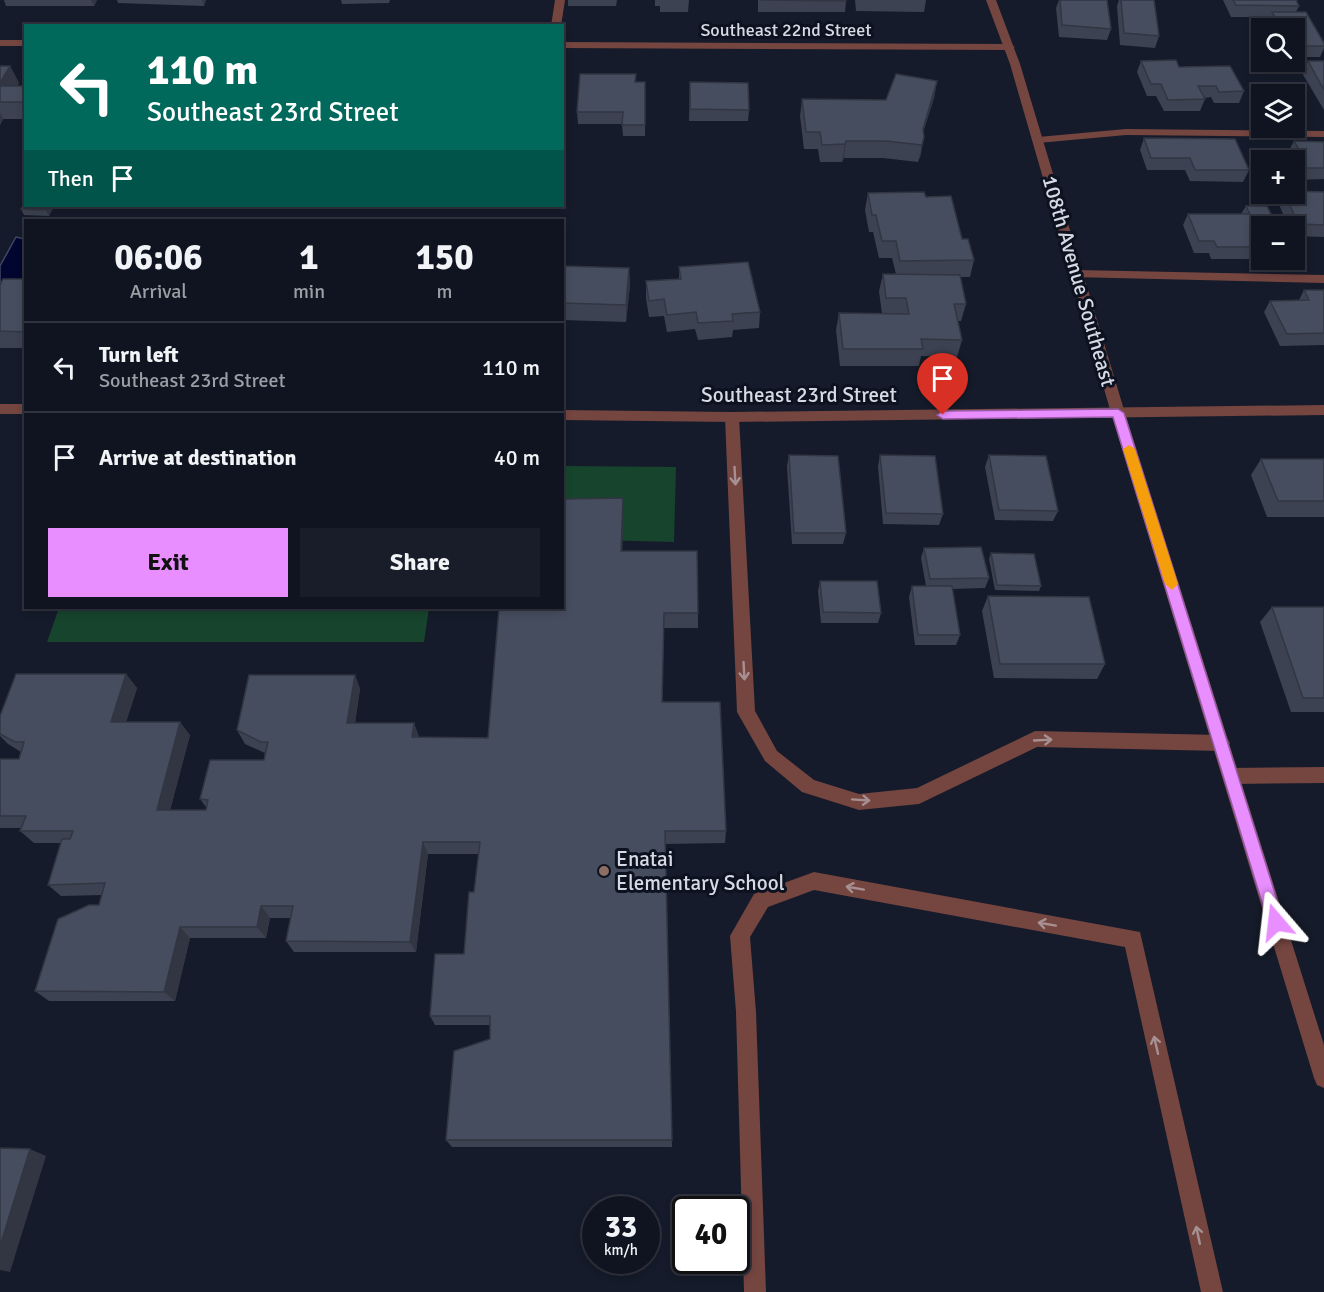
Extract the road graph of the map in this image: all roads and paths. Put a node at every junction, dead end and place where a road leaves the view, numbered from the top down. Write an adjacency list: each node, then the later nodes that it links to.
1 (560, 0): 3 (street)
2 (991, 0): 7 (street, 108th Avenue Southeast)
3 (556, 24)
4 (0, 43): 5 (street)
5 (24, 43)
6 (564, 45): 7 (street, Southeast 22nd Street)
7 (1010, 47): 9 (street, 108th Avenue Southeast)
8 (1324, 134): 9 (street)
9 (1038, 140): 10 (street, 108th Avenue Southeast)
10 (1077, 274): 11 (street); 15 (street, 108th Avenue Southeast)
11 (1324, 279)
12 (0, 409): 13 (street)
13 (24, 410)
14 (1324, 411): 15 (street, Southeast 23rd Street)
15 (1118, 413): 17 (street, Southeast 23rd Street); 18 (street, 108th Avenue Southeast)
16 (564, 415): 17 (street, Southeast 23rd Street)
17 (732, 417): 18 (street, one-way to 18)
18 (1221, 743): 19 (street, 108th Avenue Southeast)
19 (1232, 776): 20 (street); 21 (street, 108th Avenue Southeast)
20 (1324, 776)
21 (1324, 1078)
22 (755, 1292): 23 (street, one-way to 22)
23 (1212, 1292)

